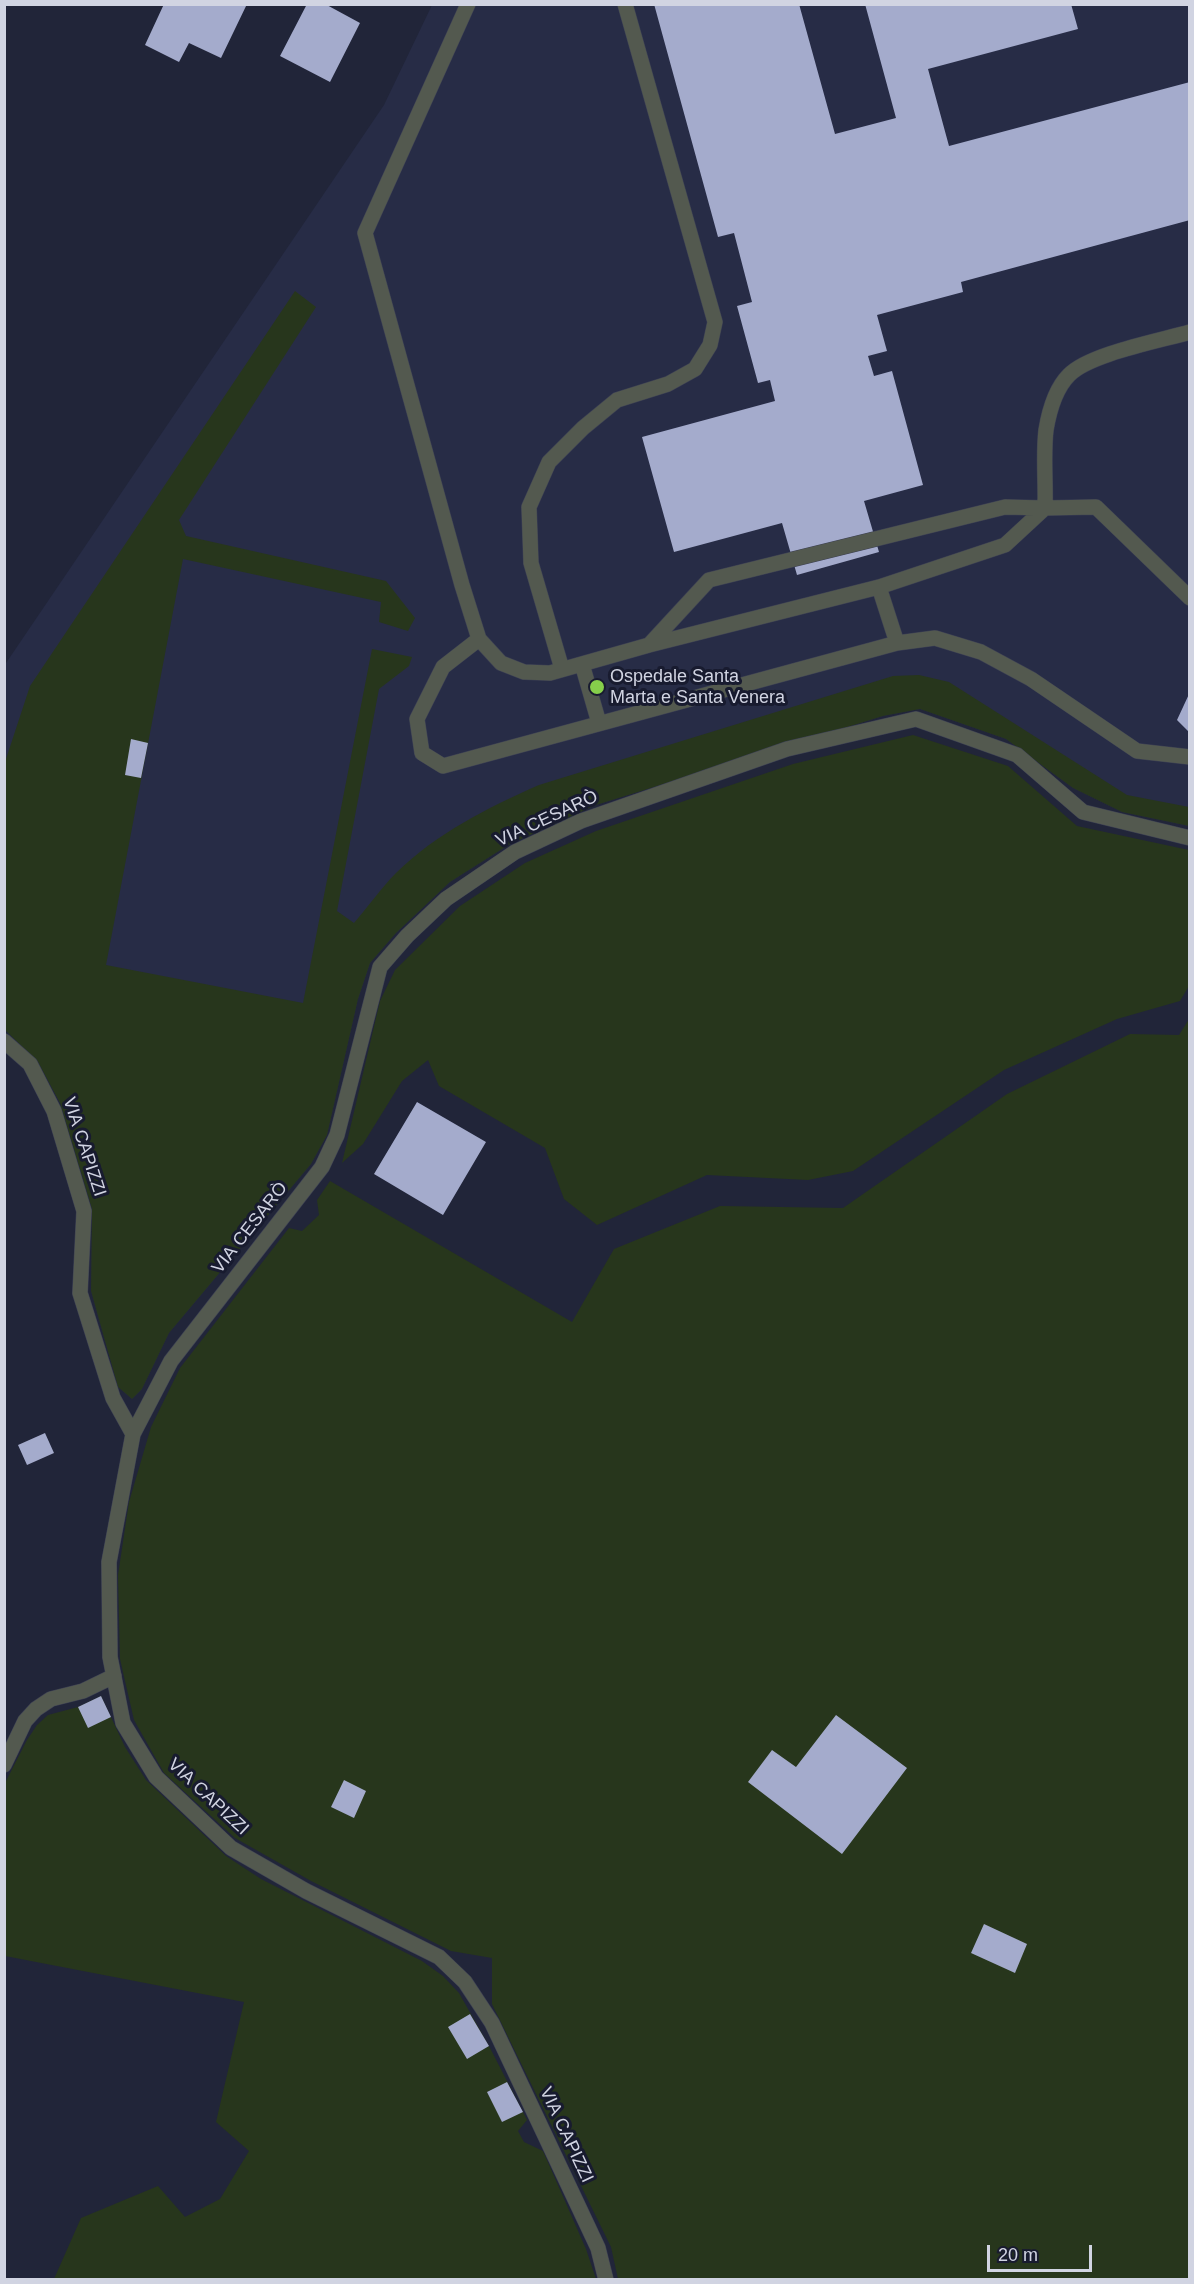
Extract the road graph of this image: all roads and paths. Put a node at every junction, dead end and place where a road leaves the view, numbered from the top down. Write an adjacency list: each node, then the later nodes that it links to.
1 (468, 4): 7 (street)
2 (625, 4): 11 (street)
3 (1190, 333): 4 (street)
4 (1045, 508): 5 (street); 6 (street); 9 (street)
5 (879, 587): 8 (street); 9 (street)
6 (1190, 598)
7 (479, 639): 11 (street); 12 (street)
8 (897, 643): 12 (street); 13 (street)
9 (649, 645): 10 (street)
10 (582, 664): 11 (street); 12 (street)
11 (562, 669)
12 (599, 723)
13 (1190, 757)
14 (1190, 838): 16 (street, VIA CESARÒ)
15 (4, 1041): 16 (street, VIA CAPIZZI)
16 (133, 1434): 17 (street, VIA CAPIZZI)
17 (114, 1676): 18 (street); 19 (street, VIA CAPIZZI)
18 (4, 1765)
19 (606, 2280)

